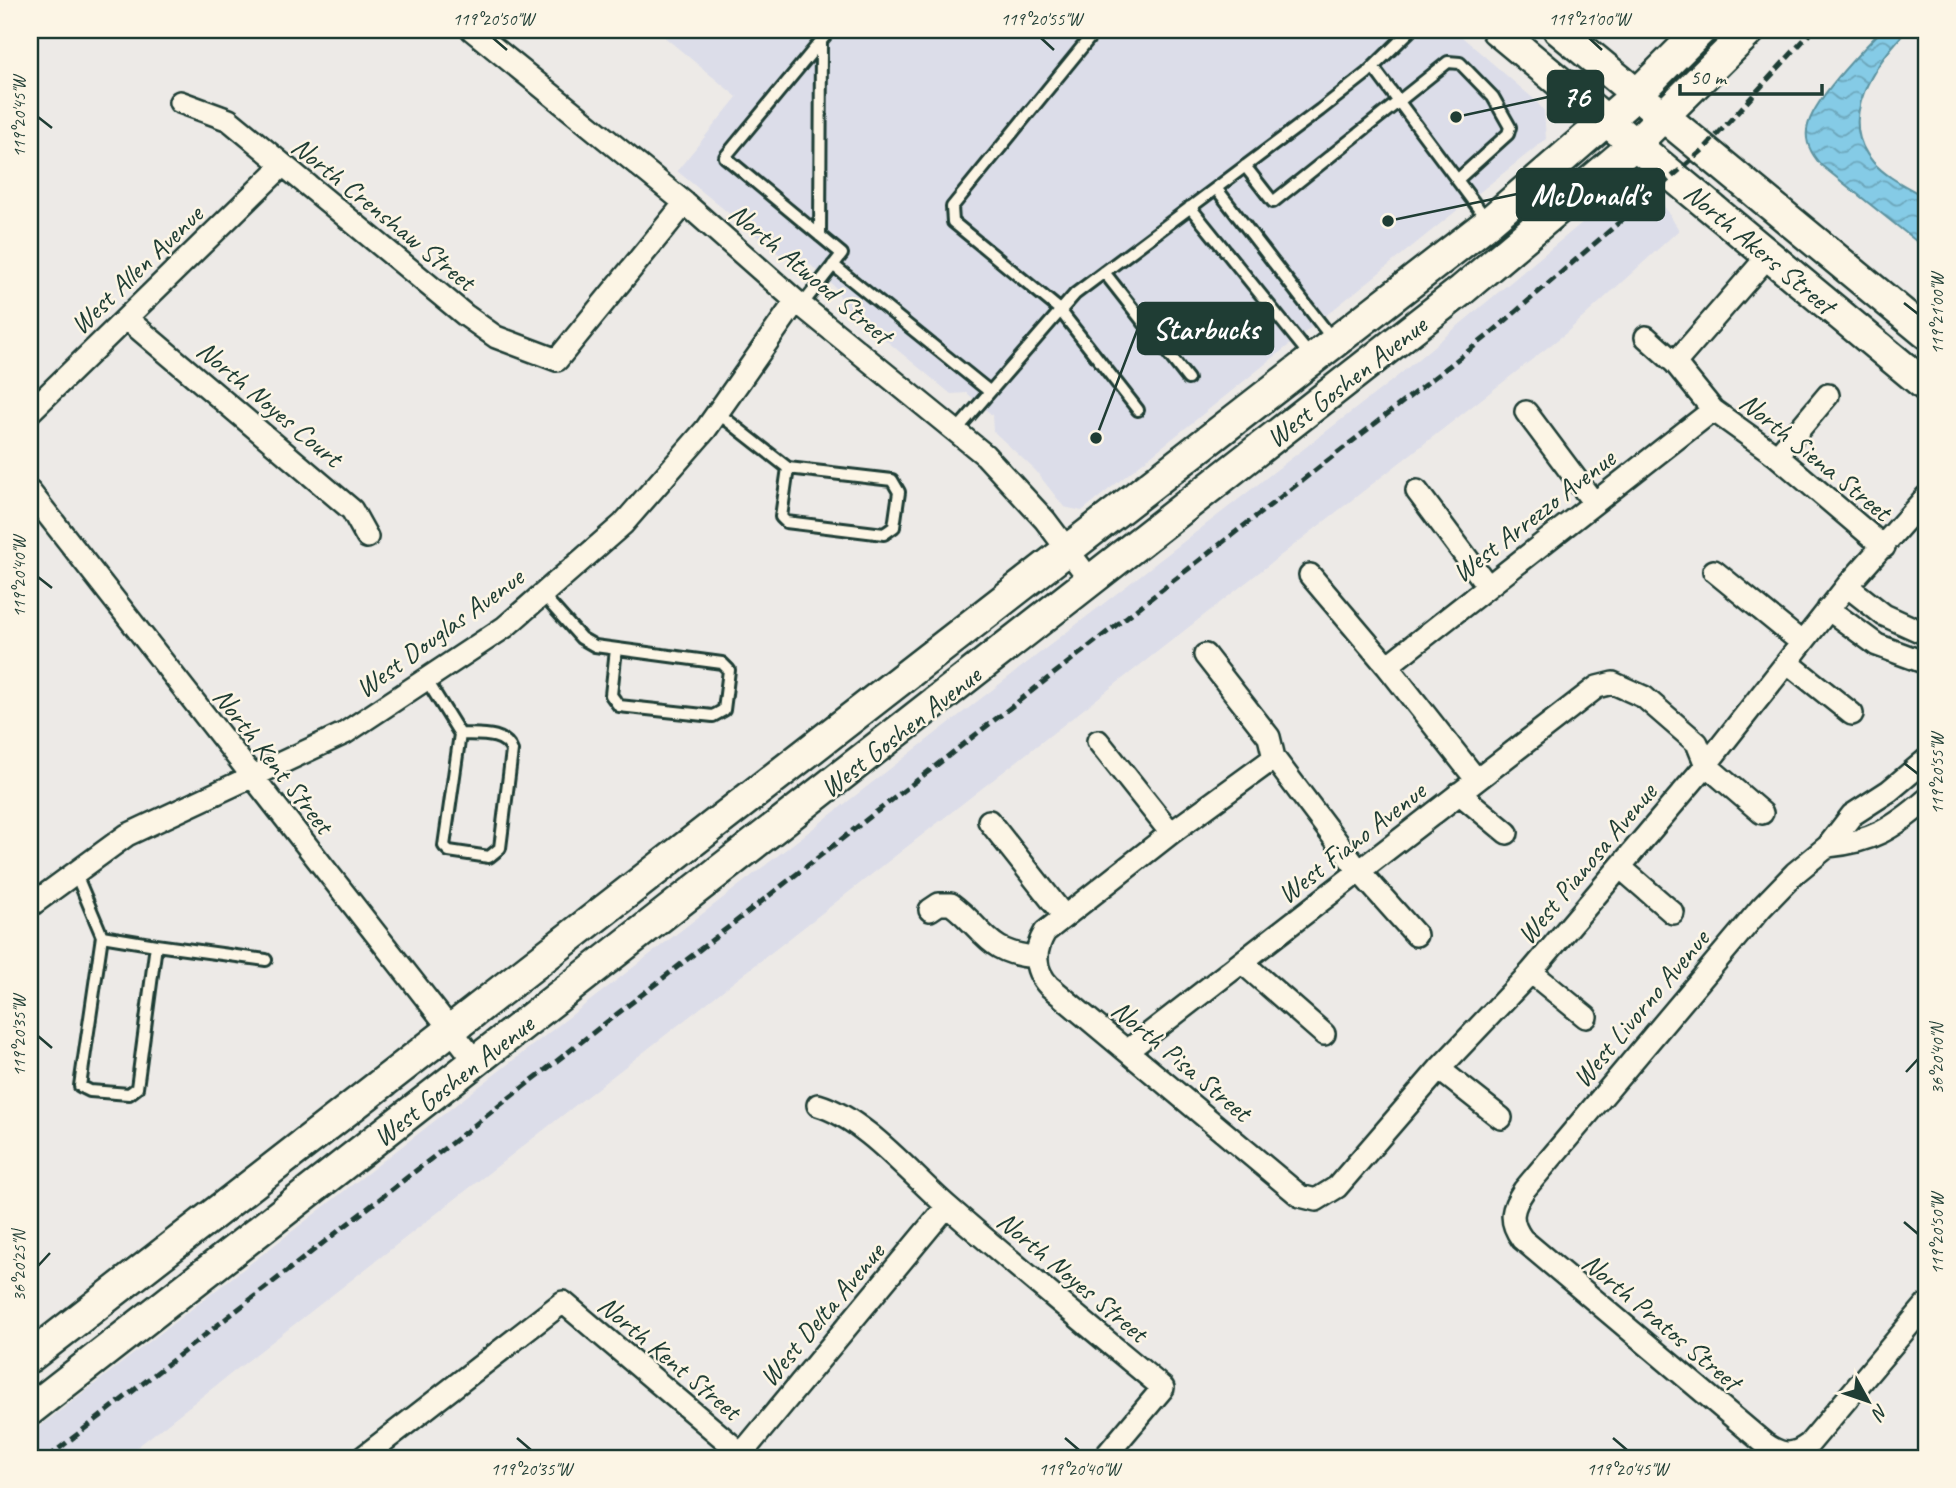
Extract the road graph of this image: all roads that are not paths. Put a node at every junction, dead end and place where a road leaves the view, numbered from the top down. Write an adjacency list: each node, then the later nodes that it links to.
1 (472, 30): 21 (street, North Atwood Street)
2 (830, 30): 9 (lane)
3 (1096, 30): 29 (lane)
4 (1410, 30): 10 (lane)
5 (1497, 30): 15 (main road, North Akers Street)
6 (1559, 30): 11 (main road, North Akers Street)
7 (1701, 30): 11 (main road, West Goshen Avenue)
8 (1750, 30): 14 (main road, West Goshen Avenue)
9 (821, 41): 24 (lane); 24 (lane)
10 (1373, 67): 13 (lane); 18 (lane)
11 (1637, 94): 14 (main road, North Akers Street); 15 (main road, West Goshen Avenue)
12 (180, 102): 17 (street, North Crenshaw Street)
13 (1400, 104): 18 (lane); 19 (lane); 19 (lane)
14 (1665, 116): 16 (main road, West Goshen Avenue); 31 (main road, North Akers Street)
15 (1608, 120): 16 (main road, North Akers Street); 23 (main road, West Goshen Avenue)
16 (1635, 144): 25 (main road, North Akers Street); 51 (main road, West Goshen Avenue)
17 (282, 166): 21 (street, North Crenshaw Street); 30 (street, West Allen Avenue)
18 (1245, 166): 20 (lane)
19 (1457, 180): 23 (lane)
20 (1216, 188): 22 (lane); 33 (lane)
21 (685, 203): 28 (street, North Atwood Street)
22 (1190, 207): 27 (lane); 33 (lane)
23 (1489, 222): 33 (main road, West Goshen Avenue)
24 (820, 236): 26 (lane)
25 (1768, 256): 34 (street); 36 (main road, North Akers Street)
26 (833, 265): 28 (lane); 37 (lane)
27 (1104, 272): 29 (lane); 35 (lane)
28 (799, 303): 43 (street, West Douglas Avenue); 44 (street, North Atwood Street)
29 (1059, 309): 37 (lane); 39 (lane)
30 (127, 319): 41 (street, West Allen Avenue); 52 (street, North Noyes Court)
31 (1926, 333)
32 (1646, 337): 34 (street, North Siena Street)
33 (1323, 350): 51 (main road); 54 (main road, West Goshen Avenue)
34 (1675, 363): 40 (street, North Siena Street)
35 (1188, 379)
36 (1926, 386)
37 (989, 391): 44 (lane)
38 (1828, 395): 45 (street)
39 (1138, 410)
40 (1713, 410): 45 (street, North Siena Street); 50 (street, West Arrezzo Avenue)
41 (30, 412)
42 (1526, 412): 50 (street)
43 (718, 413): 46 (lane); 60 (street, West Douglas Avenue)
44 (956, 431): 54 (street, North Atwood Street)
45 (1777, 456): 53 (street, North Siena Street)
46 (788, 468): 46 (lane)
47 (1417, 491): 58 (street)
48 (30, 492): 76 (street, North Kent Street)
49 (1926, 497): 53 (street, West Pianosa Avenue)
50 (1594, 503): 58 (street, West Arrezzo Avenue)
51 (1167, 521): 57 (main road, West Goshen Avenue)
52 (367, 537)
53 (1884, 547): 59 (street, West Pianosa Avenue)
54 (1068, 550): 57 (street, North Atwood Street); 100 (main road, West Goshen Avenue)
55 (1714, 571): 63 (street)
56 (1310, 575): 68 (street)
57 (1091, 581): 103 (main road, West Goshen Avenue)
58 (1487, 585): 68 (street, West Arrezzo Avenue)
59 (1847, 586): 61 (street, West Pianosa Avenue); 62 (street)
60 (542, 594): 64 (lane); 69 (street, West Douglas Avenue)
61 (1828, 609): 63 (street, West Pianosa Avenue); 67 (street)
62 (1926, 634)
63 (1801, 642): 66 (street, West Pianosa Avenue)
64 (616, 649): 64 (lane)
65 (1205, 655): 73 (street)
66 (1787, 662): 70 (street); 75 (street, West Pianosa Avenue)
67 (1926, 663)
68 (1388, 666): 77 (street)
69 (426, 679): 71 (lane); 76 (street, West Douglas Avenue)
70 (1852, 714)
71 (460, 734): 71 (lane)
72 (1098, 741): 82 (street)
73 (1274, 758): 82 (street); 86 (street)
74 (1926, 760): 84 (street, West Livorno Avenue)
75 (1706, 765): 77 (street, West Fiano Avenue); 80 (street); 85 (street, West Pianosa Avenue)
76 (252, 777): 87 (street, West Douglas Avenue); 100 (street, North Kent Street)
77 (1476, 779): 78 (street, West Fiano Avenue)
78 (1459, 793): 83 (street); 86 (street, West Fiano Avenue)
79 (1926, 800): 84 (street)
80 (1762, 813)
81 (989, 821): 91 (street)
82 (1171, 833): 91 (street)
83 (1507, 834)
84 (1828, 846): 109 (street, West Livorno Avenue)
85 (1620, 867): 90 (street); 98 (street, West Pianosa Avenue)
86 (1359, 872): 92 (street); 97 (street, West Fiano Avenue)
87 (75, 873): 88 (street, West Douglas Avenue); 93 (lane)
88 (30, 906)
89 (930, 910): 95 (street)
90 (1674, 913)
91 (1064, 916): 95 (street)
92 (1416, 935)
93 (102, 936): 94 (lane); 94 (lane)
94 (156, 945): 96 (lane)
95 (1037, 951): 102 (street, North Pisa Street)
96 (265, 960)
97 (1243, 963): 101 (street); 102 (street, West Fiano Avenue)
98 (1531, 972): 99 (street); 104 (street, West Pianosa Avenue)
99 (1586, 1017)
100 (449, 1031): 103 (street, North Kent Street); 111 (main road, West Goshen Avenue)
101 (1324, 1034)
102 (1127, 1051): 107 (street, North Pisa Street)
103 (476, 1062): 112 (main road, West Goshen Avenue)
104 (1439, 1069): 106 (street); 107 (street, West Pianosa Avenue)
105 (818, 1105): 108 (street)
106 (1501, 1118)
107 (1316, 1200)
108 (947, 1206): 113 (street, West Delta Avenue); 115 (street, North Noyes Street)
109 (1511, 1219): 110 (street, North Pratos Street)
110 (1926, 1305)
111 (30, 1357)
112 (30, 1410)
113 (740, 1456): 114 (street, North Kent Street)
114 (362, 1458)
115 (1104, 1458)

